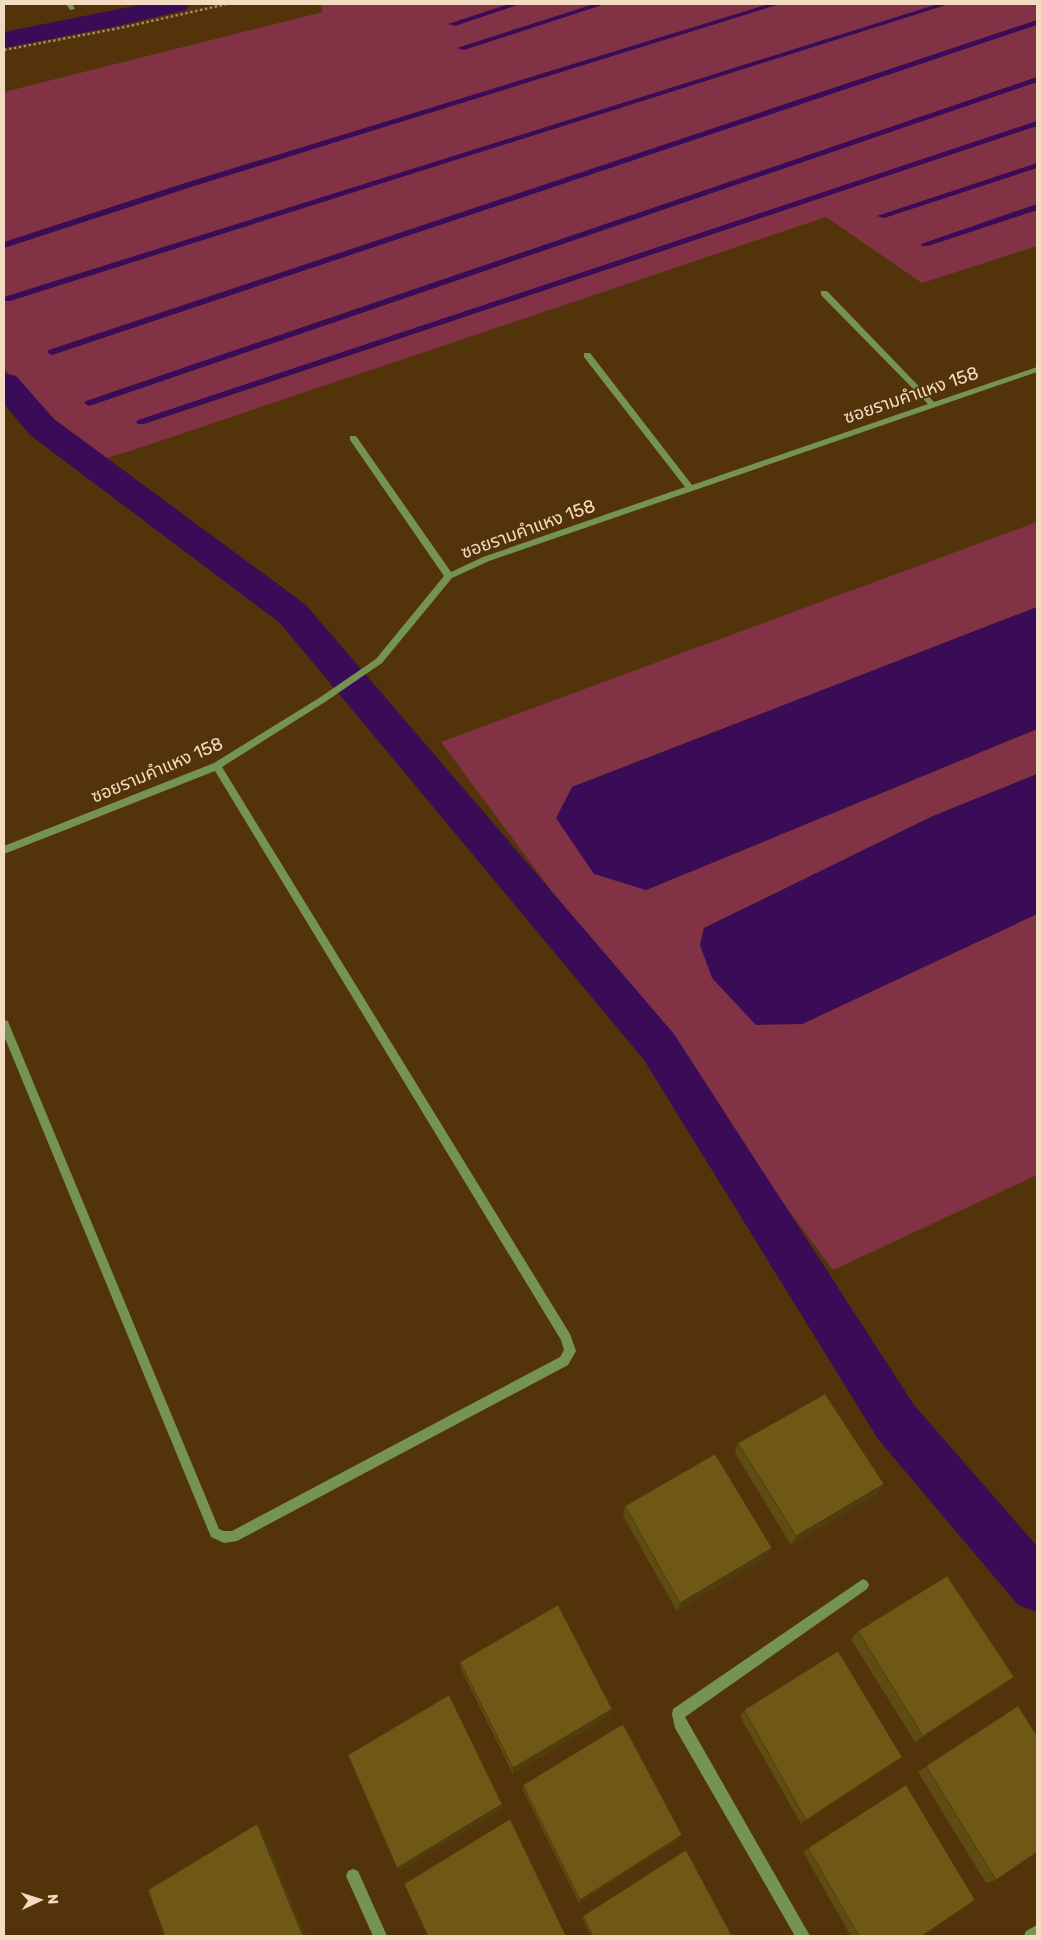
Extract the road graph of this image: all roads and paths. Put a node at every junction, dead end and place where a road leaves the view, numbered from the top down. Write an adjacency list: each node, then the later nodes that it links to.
1 (227, 4): 2 (path)
2 (4, 50)
3 (824, 293): 6 (street)
4 (587, 355): 8 (street)
5 (1037, 369): 6 (street, ซอยรามคำแหง 158)
6 (933, 405): 8 (street, ซอยรามคำแหง 158)
7 (353, 438): 9 (street)
8 (690, 488): 9 (street, ซอยรามคำแหง 158)
9 (449, 576): 10 (street, ซอยรามคำแหง 158)
10 (217, 766): 11 (street, ซอยรามคำแหง 158); 12 (street)
11 (4, 850)
12 (4, 1024)
13 (862, 1585): 17 (street)
14 (353, 1876): 16 (street)
15 (1037, 1932): 18 (street)
16 (380, 1936)
17 (803, 1936)
18 (1031, 1936)

